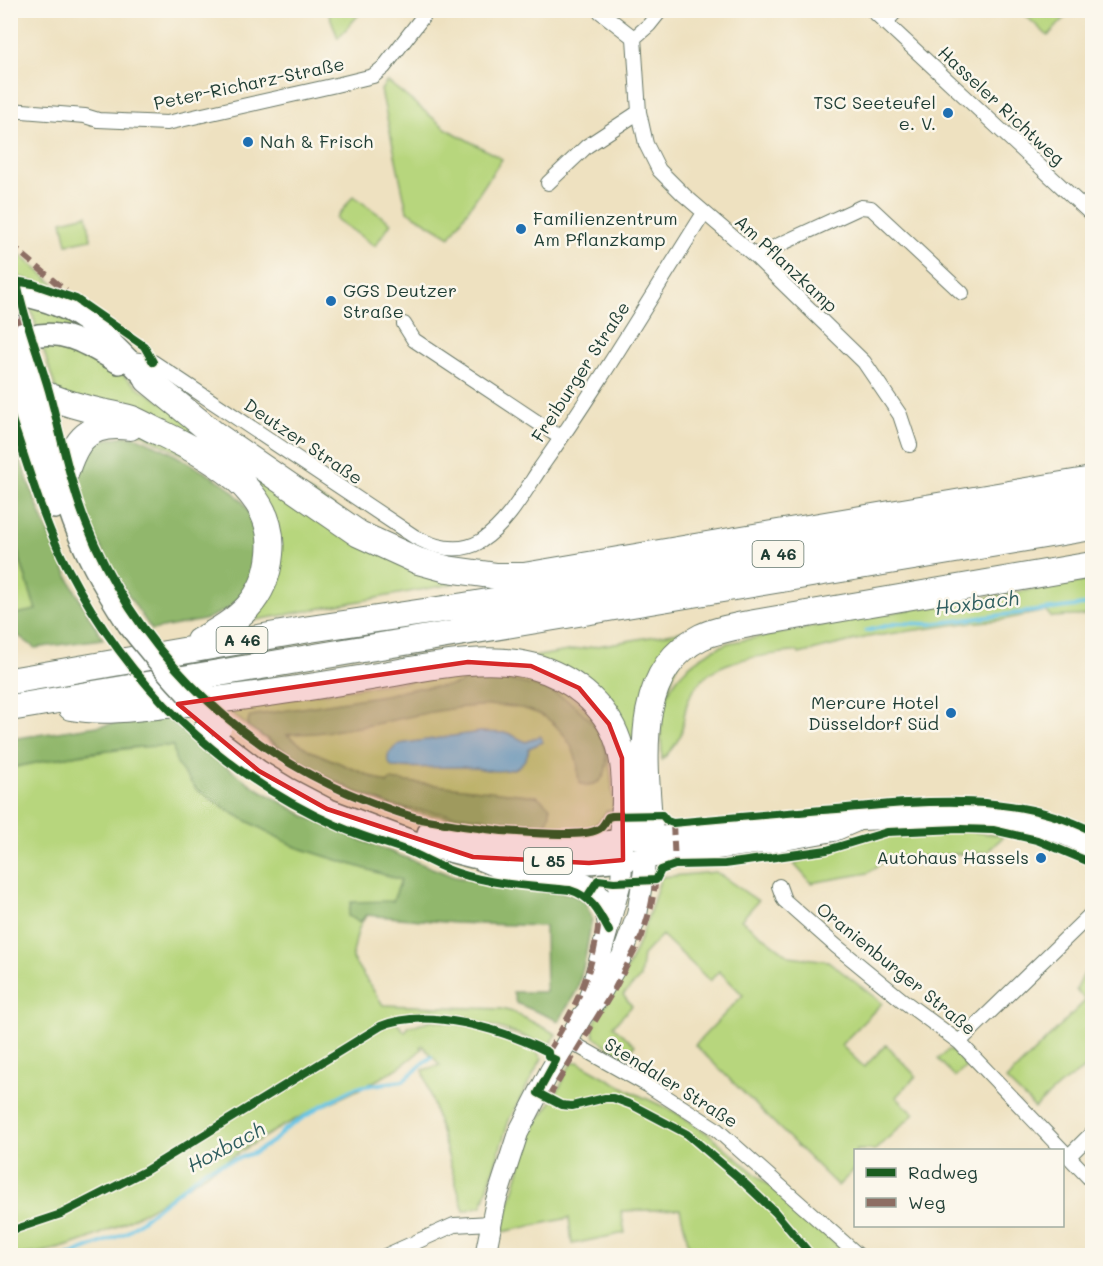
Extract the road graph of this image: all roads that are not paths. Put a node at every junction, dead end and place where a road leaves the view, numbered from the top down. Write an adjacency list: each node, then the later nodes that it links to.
1 (428, 10): 8 (street, Peter-Richarz-Straße)
2 (598, 10): 7 (street)
3 (661, 10): 7 (street)
4 (872, 10): 6 (street, Hasseler Richtweg)
5 (897, 10): 6 (street)
6 (885, 23): 12 (street, Hasseler Richtweg)
7 (634, 38): 9 (street, Am Pflanzkamp)
8 (10, 110)
9 (639, 112): 10 (street); 11 (street, Am Pflanzkamp)
10 (548, 183)
11 (704, 213): 13 (street, Am Pflanzkamp); 24 (street, Freiburger Straße)
12 (1092, 215)
13 (755, 256): 15 (street); 25 (street, Am Pflanzkamp)
14 (10, 292): 18 (main road)
15 (962, 293)
16 (404, 324): 24 (street)
17 (13, 338): 18 (main road); 22 (main road, L 85)
18 (118, 358): 20 (main road)
19 (10, 370): 22 (highway)
20 (150, 371): 30 (street, Deutzer Straße); 32 (highway)
21 (10, 381): 34 (main road, L 85)
22 (38, 391): 23 (highway); 27 (main road, L 85)
23 (160, 433): 27 (highway); 35 (highway)
24 (561, 438): 30 (street, Freiburger Straße)
25 (910, 445)
26 (1092, 480): 32 (highway)
27 (62, 484): 34 (main road, L 85)
28 (1092, 502): 33 (highway, A 46)
29 (1092, 526): 37 (highway, A 46)
30 (479, 542)
31 (1091, 566): 41 (highway)
32 (524, 576): 33 (highway)
33 (464, 606): 35 (highway, A 46)
34 (122, 626): 39 (main road, L 85, bridge)
35 (175, 652): 36 (highway, A 46)
36 (10, 681)
37 (41, 702): 38 (highway, A 46); 41 (highway)
38 (10, 708)
39 (213, 728): 41 (main road, L 85); 42 (main road, L 85)
40 (1092, 848): 41 (street, L 85)
41 (636, 851): 42 (main road, L 85); 45 (street); 46 (street)
42 (473, 857): 45 (street)
43 (779, 886): 48 (street, Oranienburger Straße)
44 (1092, 913): 48 (street)
45 (609, 931): 46 (street)
46 (583, 1015): 47 (street)
47 (569, 1041): 54 (street); 57 (street, Stendaler Straße)
48 (959, 1042): 50 (street, Oranienburger Straße)
49 (1092, 1133): 52 (street)
50 (1061, 1149)
51 (1064, 1152): 52 (street, Oranienburger Straße)
52 (1068, 1156): 53 (street, Oranienburger Straße)
53 (1092, 1181)
54 (490, 1223): 55 (street); 56 (street)
55 (384, 1256)
56 (485, 1256)
57 (859, 1256)

